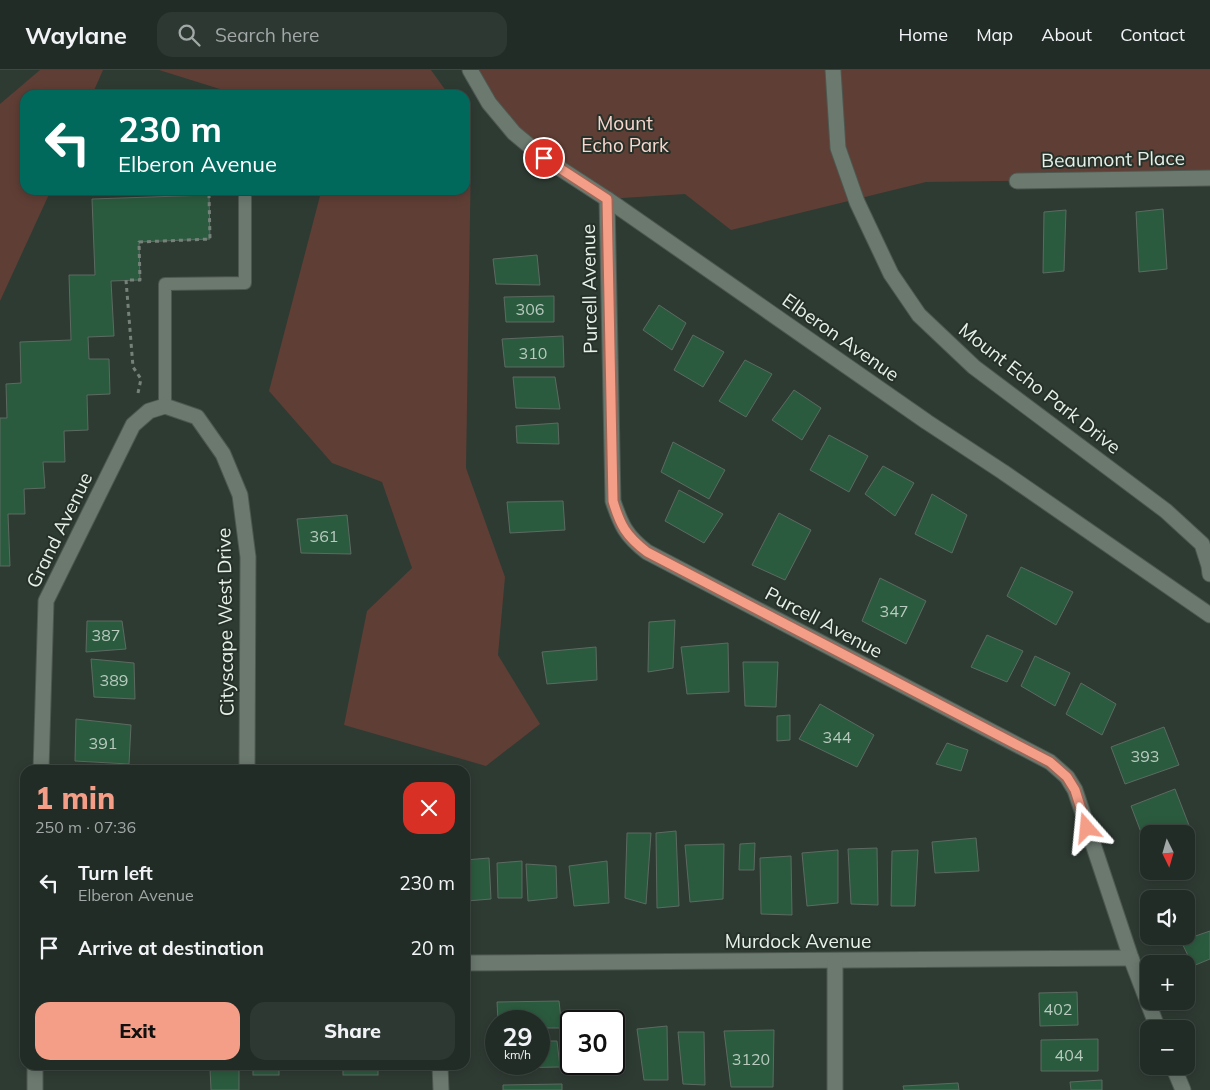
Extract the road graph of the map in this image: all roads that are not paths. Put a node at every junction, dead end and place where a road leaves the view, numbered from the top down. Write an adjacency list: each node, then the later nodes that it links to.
1 (470, 70): 6 (street, Elberon Avenue)
2 (833, 70): 8 (street, Mount Echo Park Drive)
3 (1210, 178): 4 (street, Beaumont Place)
4 (1018, 181)
5 (245, 196): 7 (lane)
6 (607, 199): 9 (street, Elberon Avenue); 12 (street, Purcell Avenue)
7 (165, 406): 10 (street, Grand Avenue); 11 (street, Cityscape West Drive)
8 (1210, 574)
9 (1210, 615)
10 (40, 765)
11 (247, 765)
12 (1130, 958): 13 (street, Murdock Avenue); 15 (street, Purcell Avenue)
13 (835, 961): 14 (street, Murdock Avenue); 21 (street)
14 (470, 963)
15 (1154, 1020)
16 (35, 1070): 19 (street)
17 (440, 1070): 20 (street)
18 (1176, 1075): 22 (street)
19 (35, 1090)
20 (440, 1090)
21 (835, 1090)
22 (1182, 1090)

